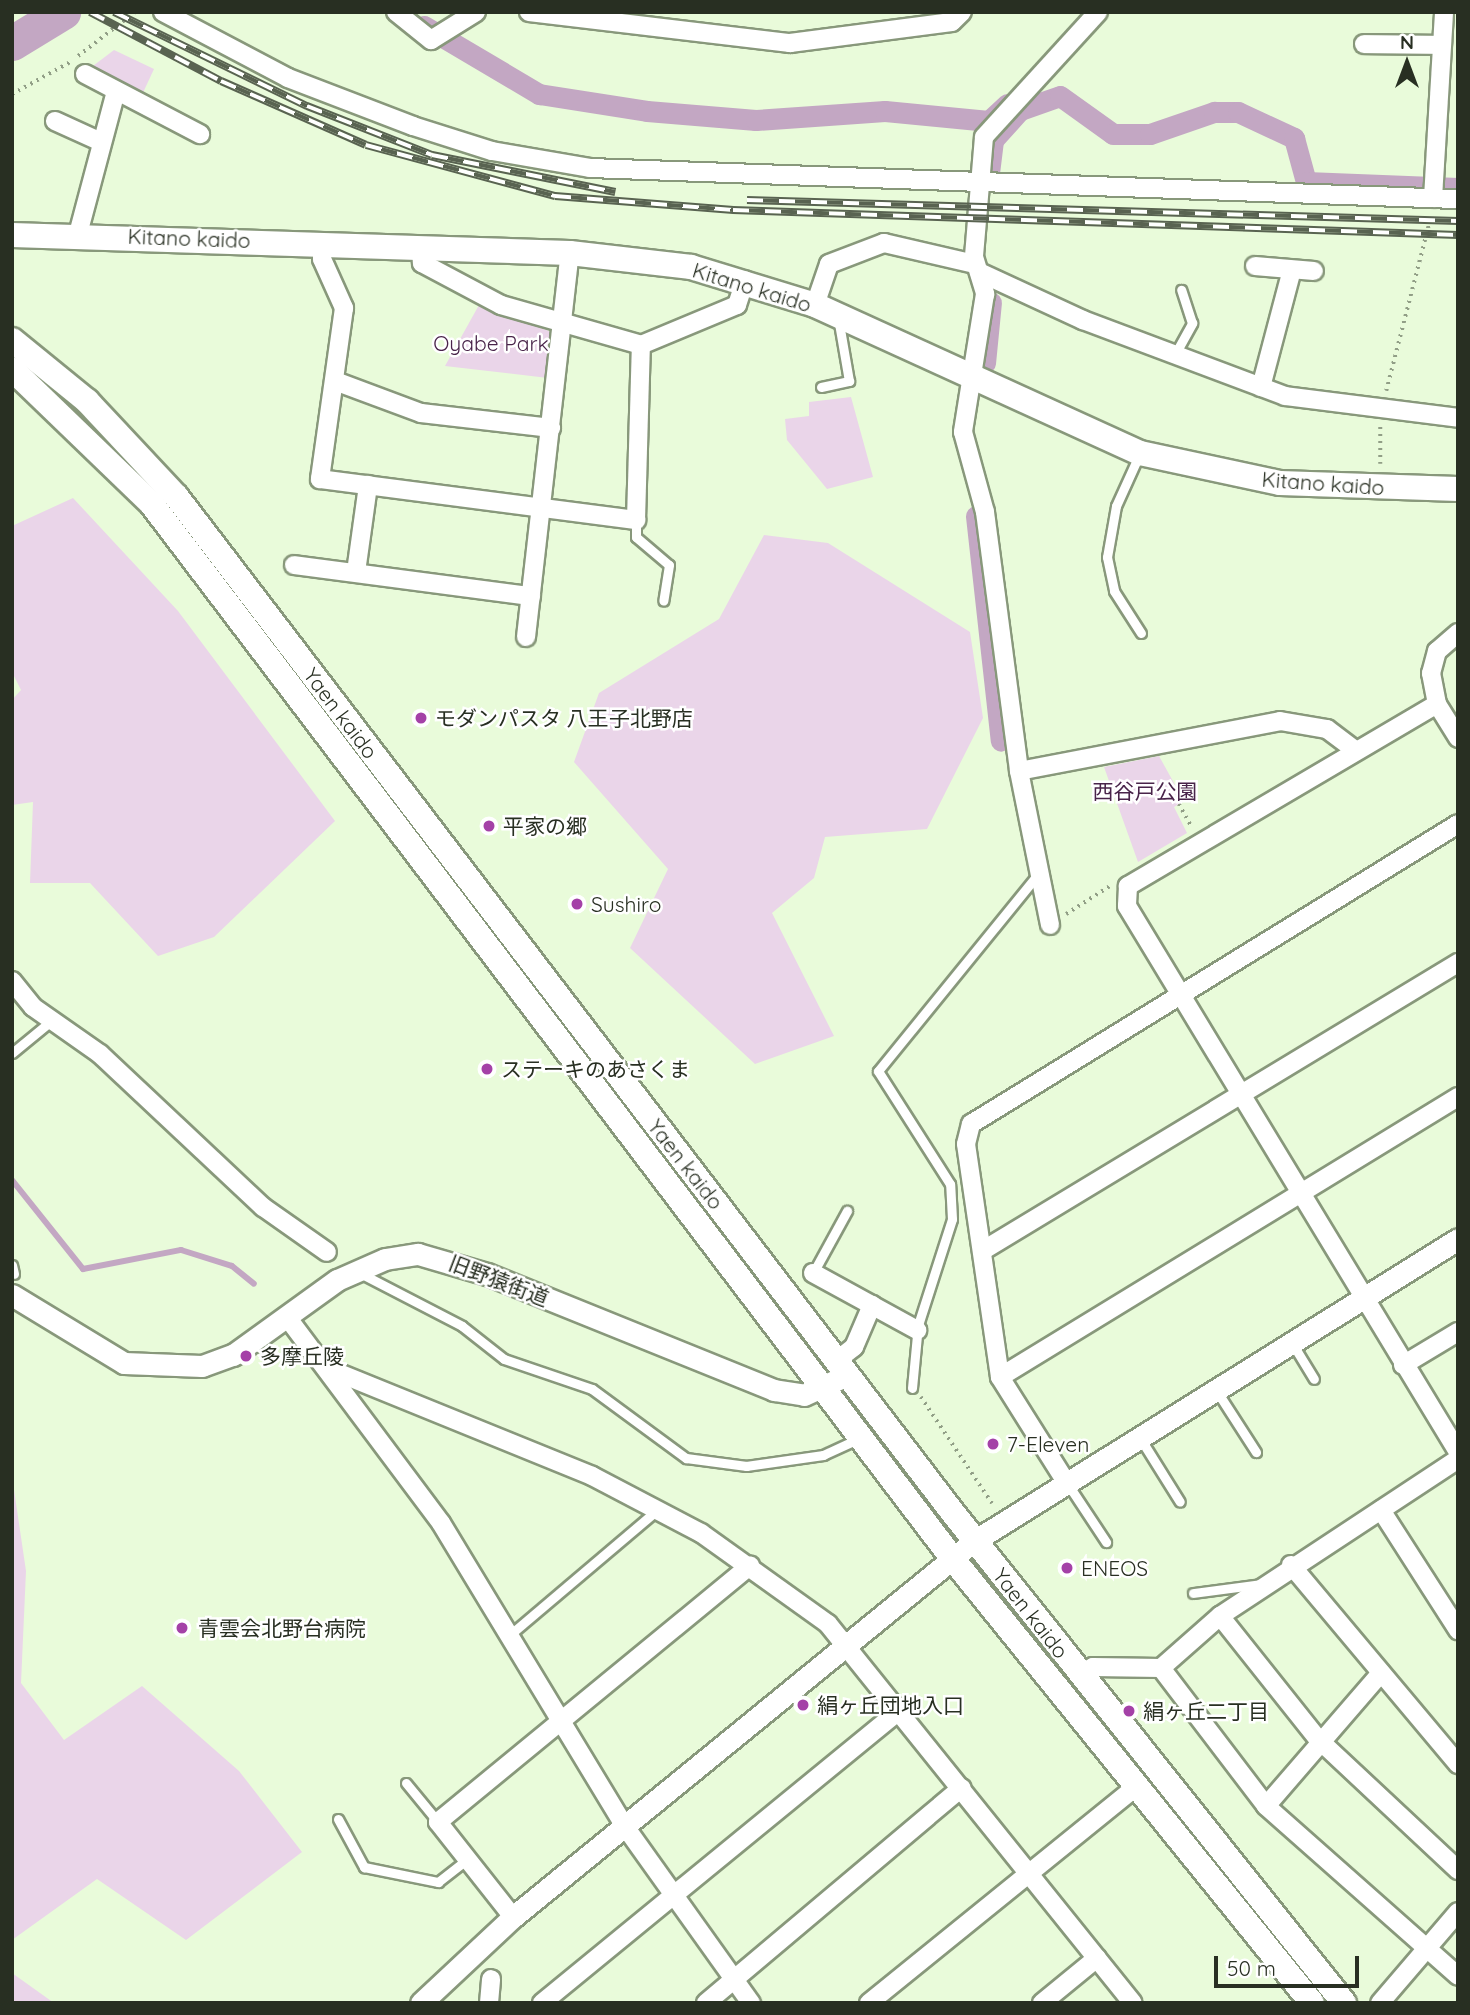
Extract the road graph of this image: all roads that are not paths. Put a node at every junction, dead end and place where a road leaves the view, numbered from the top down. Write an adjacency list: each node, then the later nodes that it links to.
1 (163, 12): 15 (street)
2 (396, 12): 3 (street)
3 (476, 12)
4 (528, 12): 5 (street)
5 (962, 12)
6 (1098, 12): 15 (street)
7 (1444, 12): 9 (street)
8 (1364, 44): 9 (street)
9 (1441, 45): 16 (street)
10 (85, 74): 11 (street)
11 (116, 91): 13 (street); 14 (street)
12 (55, 121): 14 (street)
13 (201, 134)
14 (99, 141): 18 (street)
15 (980, 186): 16 (street); 24 (street)
16 (1433, 198): 17 (street)
17 (1458, 199)
18 (78, 234): 19 (main road, Kitano kaido); 20 (main road, Kitano kaido)
19 (12, 235)
20 (323, 244): 21 (main road, Kitano kaido); 37 (street)
21 (421, 246): 22 (main road, Kitano kaido); 31 (street)
22 (570, 253): 27 (main road, Kitano kaido); 31 (street)
23 (1255, 266): 25 (street)
24 (977, 268): 29 (street); 34 (street); 36 (street)
25 (1292, 270): 26 (street); 39 (street)
26 (1314, 271)
27 (745, 280): 29 (main road, Kitano kaido); 33 (street)
28 (1181, 290): 34 (lane)
29 (816, 305): 30 (main road, Kitano kaido)
30 (838, 315): 36 (main road, Kitano kaido); 38 (lane)
31 (563, 325): 33 (street); 41 (street)
32 (12, 340): 85 (main road, Yaen kaido)
33 (641, 345): 46 (street)
34 (1174, 356): 39 (street)
35 (12, 369): 89 (main road, Yaen kaido)
36 (972, 381): 42 (main road, Kitano kaido); 57 (street)
37 (335, 382): 41 (street); 43 (street)
38 (821, 387)
39 (1261, 387): 40 (street)
40 (1458, 418)
41 (551, 428): 45 (street)
42 (1140, 453): 44 (main road, Kitano kaido); 51 (lane)
43 (368, 485): 45 (street); 48 (street)
44 (1458, 489)
45 (541, 508): 46 (street); 49 (street)
46 (636, 520): 50 (lane)
47 (294, 565): 48 (street)
48 (356, 572): 49 (street)
49 (531, 596): 53 (street)
50 (663, 601)
51 (1141, 633)
52 (1458, 633): 54 (street)
53 (527, 637)
54 (1437, 704): 55 (street); 56 (street)
55 (1458, 738)
56 (1356, 751): 57 (street); 63 (street)
57 (1019, 771): 59 (street)
58 (1458, 824): 63 (street)
59 (1039, 873): 60 (street); 81 (lane)
60 (1050, 925)
61 (1458, 963): 66 (street)
62 (12, 981): 64 (street)
63 (1179, 992): 66 (street); 71 (street)
64 (51, 1021): 65 (lane); 72 (street)
65 (12, 1054)
66 (1239, 1097): 68 (street); 71 (street)
67 (1458, 1097): 68 (street)
68 (1300, 1192): 78 (street); 87 (street)
69 (847, 1211): 76 (lane)
70 (1458, 1239): 78 (street)
71 (982, 1251): 87 (street)
72 (327, 1252)
73 (12, 1265): 75 (lane)
74 (357, 1271): 80 (street, 旧野猿街道); 89 (street, 旧野猿街道); 93 (lane)
75 (12, 1273)
76 (813, 1273): 79 (street)
77 (12, 1295): 80 (street, 旧野猿街道)
78 (1362, 1298): 83 (street); 84 (street)
79 (872, 1305): 81 (street); 85 (street)
80 (287, 1317): 86 (street)
81 (917, 1330): 90 (lane)
82 (1458, 1332): 84 (street)
83 (1291, 1342): 88 (lane); 91 (street)
84 (1404, 1365): 95 (street)
85 (841, 1368): 89 (street, 旧野猿街道); 101 (main road, Yaen kaido)
86 (329, 1369): 99 (street); 110 (street)
87 (1000, 1377): 97 (street)
88 (1314, 1379)
89 (821, 1388): 93 (main road, Yaen kaido)
90 (912, 1388)
91 (1215, 1389): 92 (street); 94 (lane)
92 (1139, 1437): 97 (street); 98 (lane)
93 (860, 1438): 103 (main road, Yaen kaido)
94 (1256, 1452)
95 (1458, 1452)
96 (1458, 1459): 100 (street)
97 (1066, 1482): 101 (street); 102 (lane)
98 (1180, 1503)
99 (657, 1510): 105 (street); 110 (lane)
100 (1381, 1510): 104 (street); 109 (street)
101 (974, 1541): 103 (street); 114 (main road, Yaen kaido)
102 (1105, 1542)
103 (952, 1558): 111 (street); 120 (main road, Yaen kaido)
104 (1291, 1565): 106 (street); 113 (street)
105 (750, 1566): 111 (street); 116 (street)
106 (1261, 1584): 107 (lane); 108 (street)
107 (1193, 1593)
108 (1220, 1616): 112 (street); 117 (street)
109 (1458, 1630)
110 (512, 1633): 116 (street)
111 (846, 1644): 115 (street); 125 (street)
112 (1161, 1668): 114 (street); 122 (street)
113 (1381, 1673): 117 (street); 118 (street)
114 (1080, 1675): 146 (main road, Yaen kaido)
115 (899, 1711): 121 (street); 129 (street)
116 (561, 1722): 124 (street); 125 (street)
117 (1318, 1739): 122 (street); 127 (street)
118 (1458, 1764)
119 (406, 1783): 124 (lane)
120 (1138, 1785): 128 (street); 145 (main road, Yaen kaido)
121 (961, 1788): 128 (street); 136 (street)
122 (1266, 1806): 132 (street)
123 (338, 1819): 126 (lane)
124 (438, 1822): 126 (street)
125 (624, 1825): 129 (street); 131 (street)
126 (467, 1859): 131 (street)
127 (1458, 1870)
128 (1028, 1872): 133 (street); 142 (street)
129 (672, 1897): 136 (street); 139 (street)
130 (1458, 1912): 132 (street)
131 (513, 1917): 137 (street)
132 (1428, 1952): 134 (street); 147 (street)
133 (1097, 1958): 143 (street); 144 (street)
134 (1458, 1976)
135 (491, 1979): 138 (street)
136 (733, 1981): 140 (street); 141 (street)
137 (421, 2003)
138 (489, 2003)
139 (542, 2003)
140 (706, 2003)
141 (751, 2003)
142 (869, 2003)
143 (1042, 2003)
144 (1133, 2003)
145 (1312, 2003)
146 (1344, 2003)
147 (1380, 2003)

